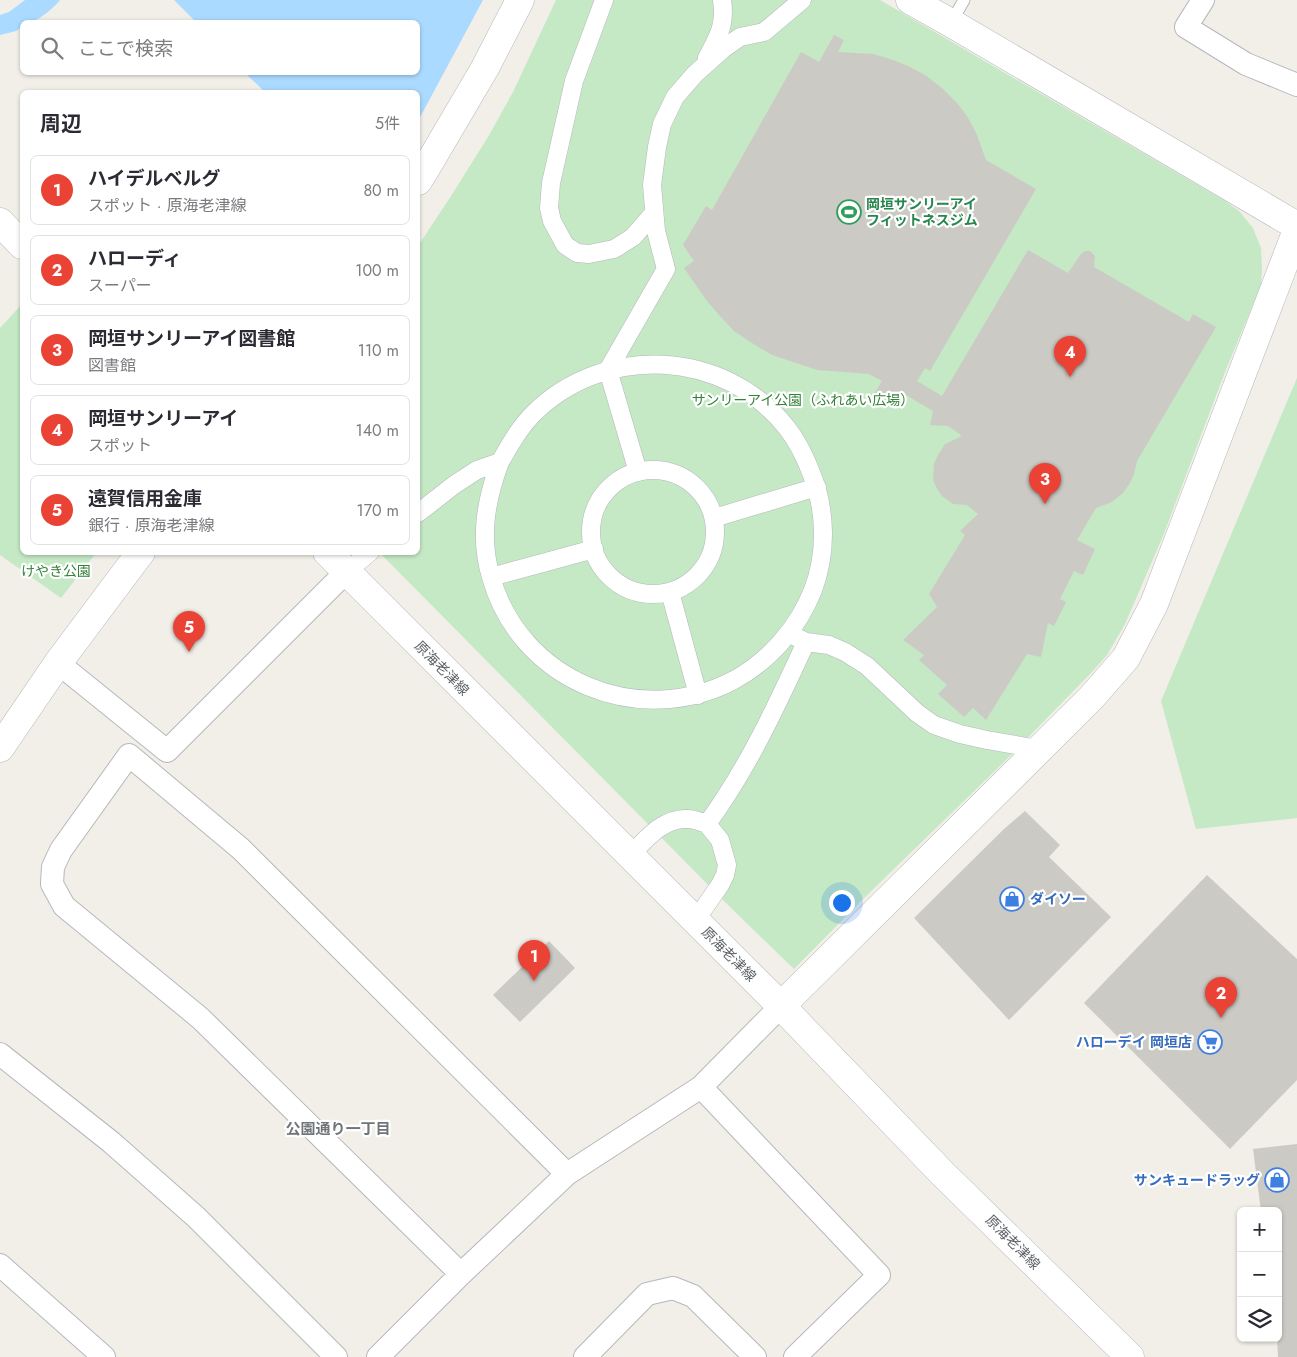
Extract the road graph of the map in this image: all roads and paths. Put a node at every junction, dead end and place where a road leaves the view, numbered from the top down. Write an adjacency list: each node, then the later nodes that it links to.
1 (520, 0): 10 (street)
2 (604, 0): 11 (street)
3 (722, 0): 8 (street)
4 (802, 0): 8 (street)
5 (910, 0): 7 (street)
6 (1203, 0): 9 (street)
7 (958, 11): 13 (street)
8 (703, 66): 11 (street)
9 (1297, 85)
10 (420, 178)
11 (654, 212): 15 (street)
12 (0, 222): 14 (street)
13 (1297, 228): 33 (street)
14 (20, 243)
15 (608, 370): 16 (street); 17 (street); 18 (street)
16 (500, 462): 19 (street); 26 (street)
17 (638, 472): 20 (street); 21 (street)
18 (817, 487): 20 (street); 28 (street)
19 (420, 511)
20 (714, 518): 27 (street)
21 (594, 548): 26 (street); 27 (street)
22 (139, 555): 30 (street)
23 (330, 555): 25 (street, 原海老津線)
24 (366, 555): 25 (street)
25 (346, 572): 30 (street); 35 (street, 原海老津線)
26 (490, 577): 31 (street)
27 (670, 592): 31 (street)
28 (789, 634): 29 (street); 31 (street)
29 (806, 642): 33 (street); 34 (street)
30 (58, 663): 32 (street)
31 (698, 695)
32 (1, 745)
33 (1038, 749): 37 (street)
34 (707, 824): 35 (street); 36 (street)
35 (630, 856): 36 (street, 原海老津線)
36 (696, 921): 37 (street, 原海老津線)
37 (781, 1006): 39 (street); 49 (street, 原海老津線)
38 (0, 1054): 44 (street)
39 (701, 1087): 40 (street); 48 (street)
40 (567, 1174): 42 (street); 42 (street)
41 (0, 1265): 43 (street)
42 (461, 1274): 45 (street)
43 (104, 1357)
44 (336, 1357)
45 (378, 1357)
46 (585, 1357): 47 (street)
47 (755, 1357)
48 (795, 1357)
49 (1130, 1357)

